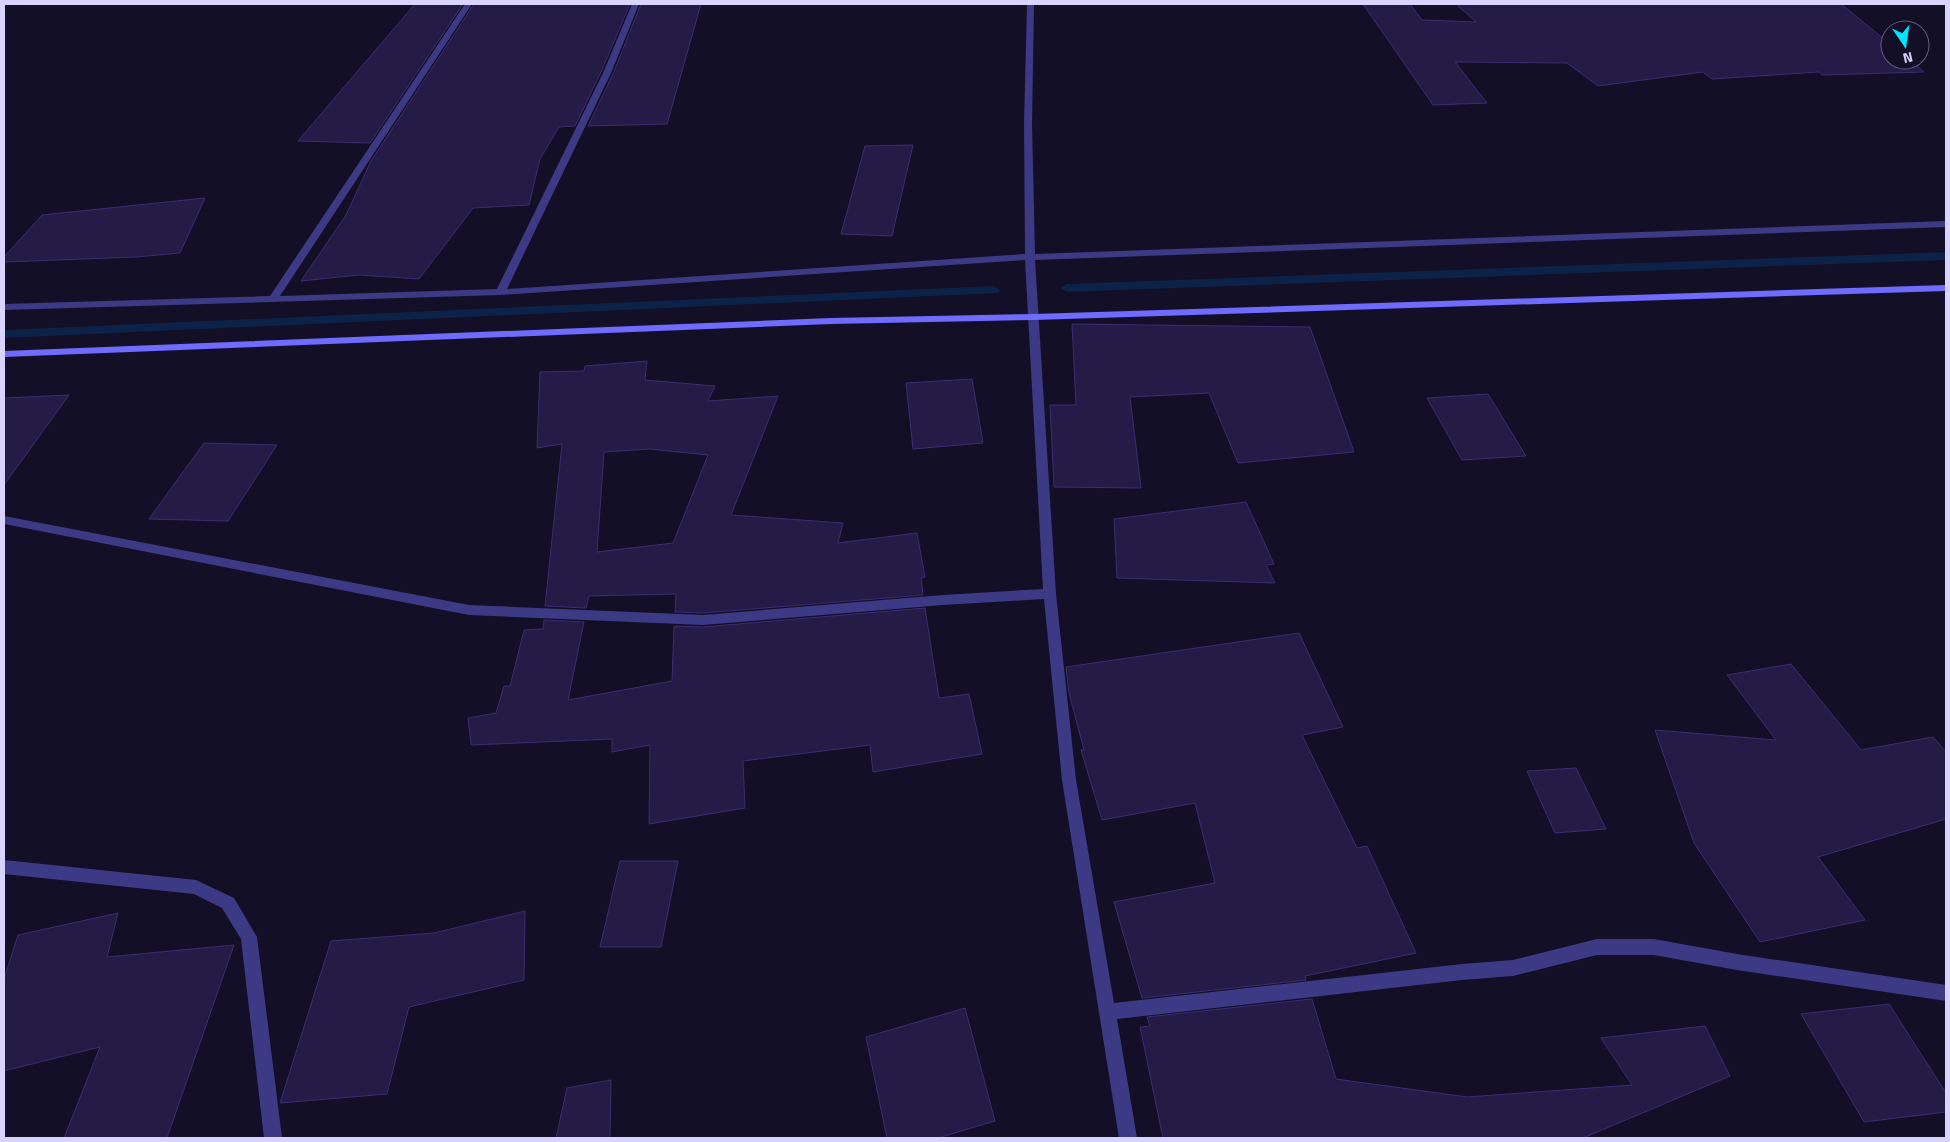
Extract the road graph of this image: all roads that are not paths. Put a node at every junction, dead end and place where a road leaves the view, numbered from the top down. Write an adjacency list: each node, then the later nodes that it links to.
1 (468, 4): 8 (street)
2 (635, 4): 7 (street)
3 (1030, 4): 5 (street)
4 (1946, 224): 5 (street)
5 (1030, 257): 7 (street); 10 (street)
6 (1946, 288): 10 (street)
7 (500, 292): 8 (street)
8 (274, 298): 9 (street)
9 (4, 307)
10 (1034, 317): 11 (street); 13 (street)
11 (4, 354)
12 (4, 520): 13 (street)
13 (1050, 594): 16 (street)
14 (4, 867): 17 (street)
15 (1946, 993): 16 (street)
16 (1109, 1012): 18 (street)
17 (273, 1138)
18 (1128, 1138)

